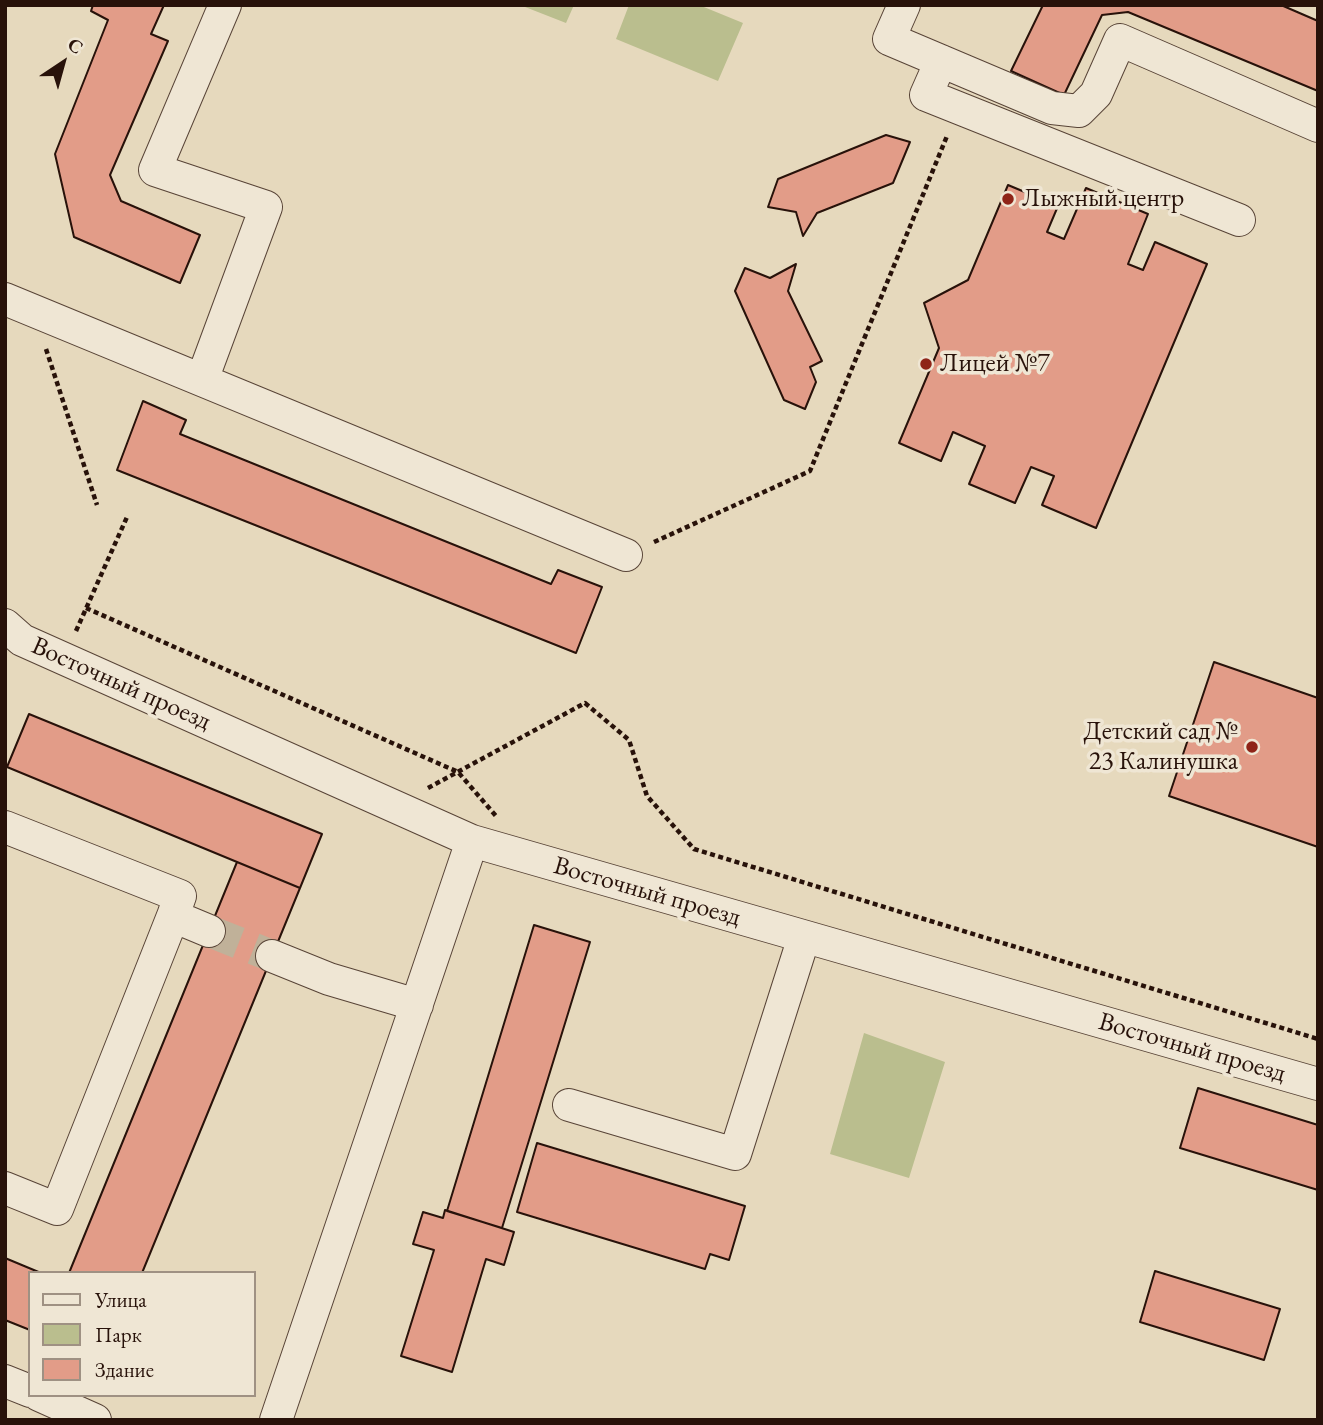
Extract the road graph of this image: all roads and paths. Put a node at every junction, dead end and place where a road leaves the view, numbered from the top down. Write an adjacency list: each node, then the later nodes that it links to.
1 (225, 5): 9 (street)
2 (904, 5): 3 (street)
3 (941, 61): 4 (street); 5 (street)
4 (958, 108): 6 (street); 12 (path)
5 (1318, 126)
6 (1239, 220)
7 (5, 299): 9 (street)
8 (42, 337): 10 (path)
9 (202, 380): 12 (street)
10 (97, 505)
11 (127, 517): 13 (path)
12 (626, 555)
13 (86, 608): 15 (path); 16 (path)
14 (5, 625): 15 (street, Восточный проезд)
15 (64, 659): 17 (street, Восточный проезд)
16 (458, 772): 17 (path); 18 (path); 26 (path)
17 (397, 805): 20 (street, Восточный проезд)
18 (499, 819)
19 (5, 827): 21 (street)
20 (472, 841): 23 (street, Восточный проезд); 25 (street)
21 (173, 916): 22 (street); 29 (street)
22 (209, 931)
23 (804, 937): 27 (street, Восточный проезд); 28 (street)
24 (272, 957): 25 (street)
25 (417, 1005): 34 (street)
26 (1318, 1039)
27 (1318, 1084)
28 (569, 1105)
29 (5, 1188)
30 (5, 1381): 31 (street)
31 (28, 1390)
32 (43, 1397): 33 (street)
33 (95, 1420)
34 (276, 1420)

